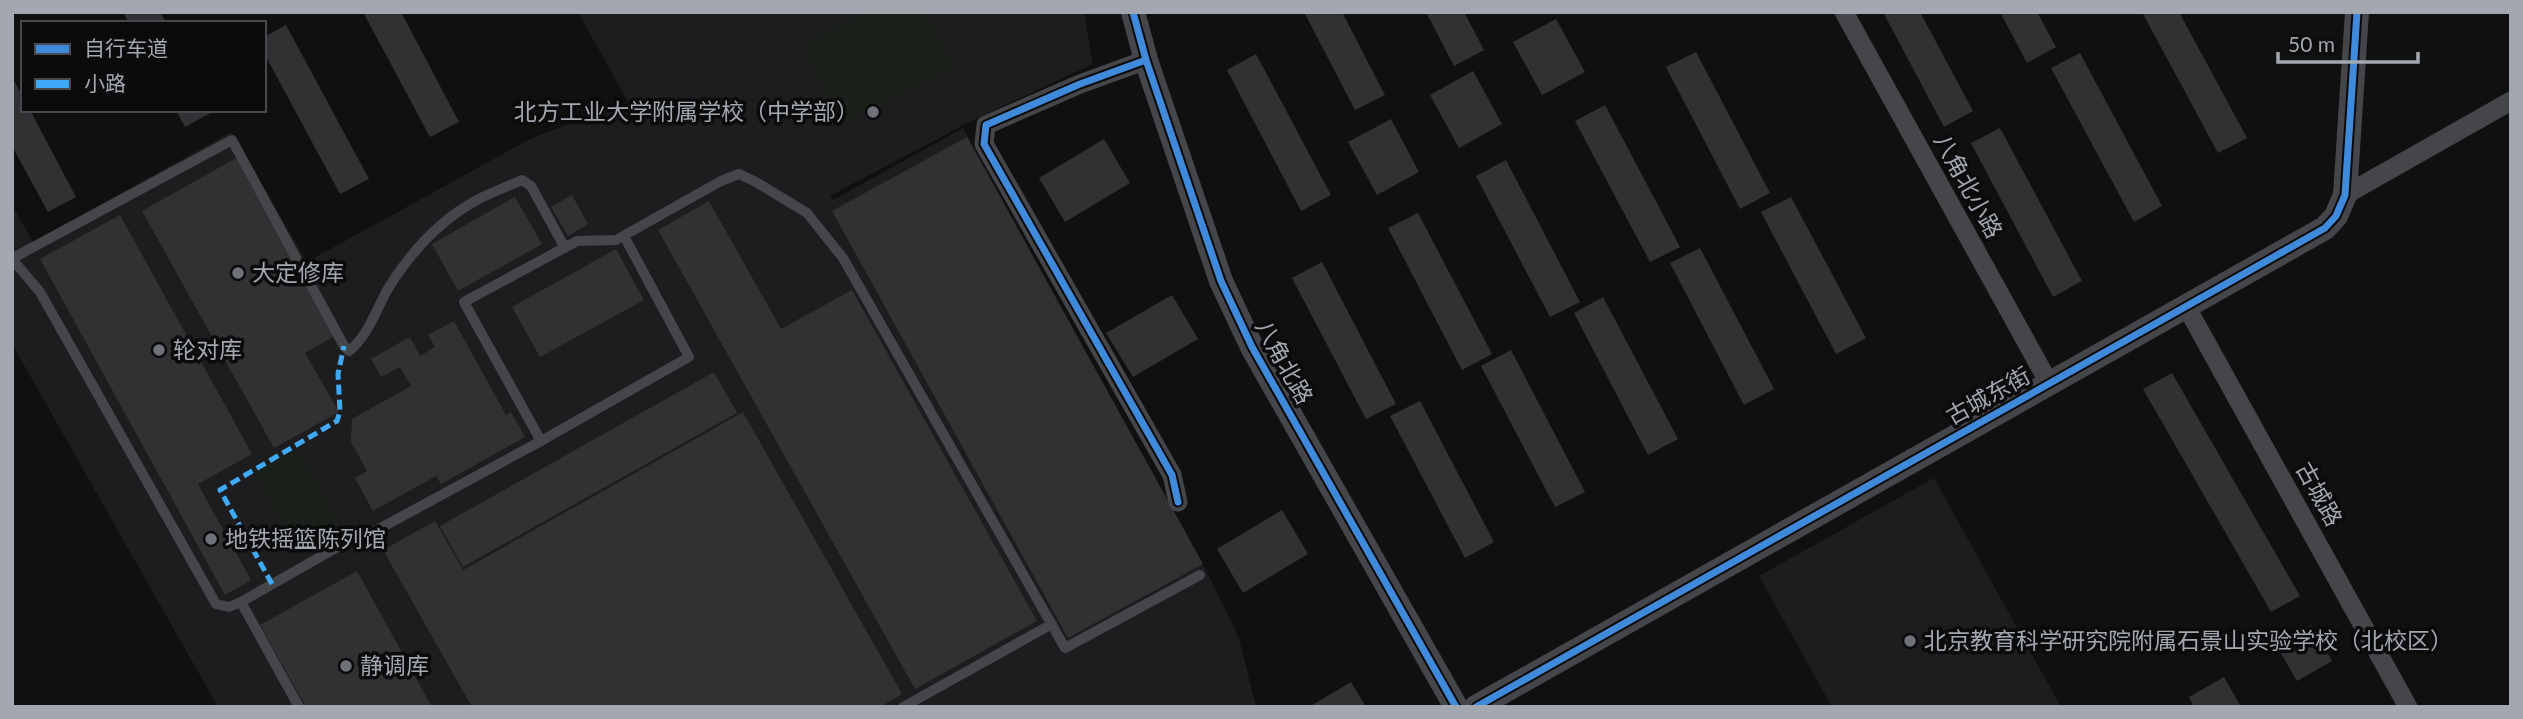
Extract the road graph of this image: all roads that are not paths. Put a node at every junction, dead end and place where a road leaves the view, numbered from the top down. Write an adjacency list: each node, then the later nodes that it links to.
1 (1133, 12): 4 (street, 八角北路)
2 (1844, 12): 10 (street, 八角北小路)
3 (2357, 12): 6 (street, 古城东街)
4 (1146, 60): 12 (street); 18 (street, 八角北路)
5 (2511, 102): 6 (street)
6 (2345, 195): 9 (street, 古城东街)
7 (624, 236): 8 (lane); 11 (lane); 15 (lane)
8 (565, 248): 11 (lane); 14 (lane)
9 (2186, 306): 10 (street, 古城东街); 20 (street, 古城路)
10 (2049, 383): 19 (street, 古城东街)
11 (541, 441): 14 (lane)
12 (1178, 502)
13 (1200, 575): 15 (lane)
14 (241, 602): 16 (lane)
15 (1052, 624): 17 (lane)
16 (299, 707)
17 (904, 707)
18 (1456, 707)
19 (1476, 707)
20 (2408, 707)

